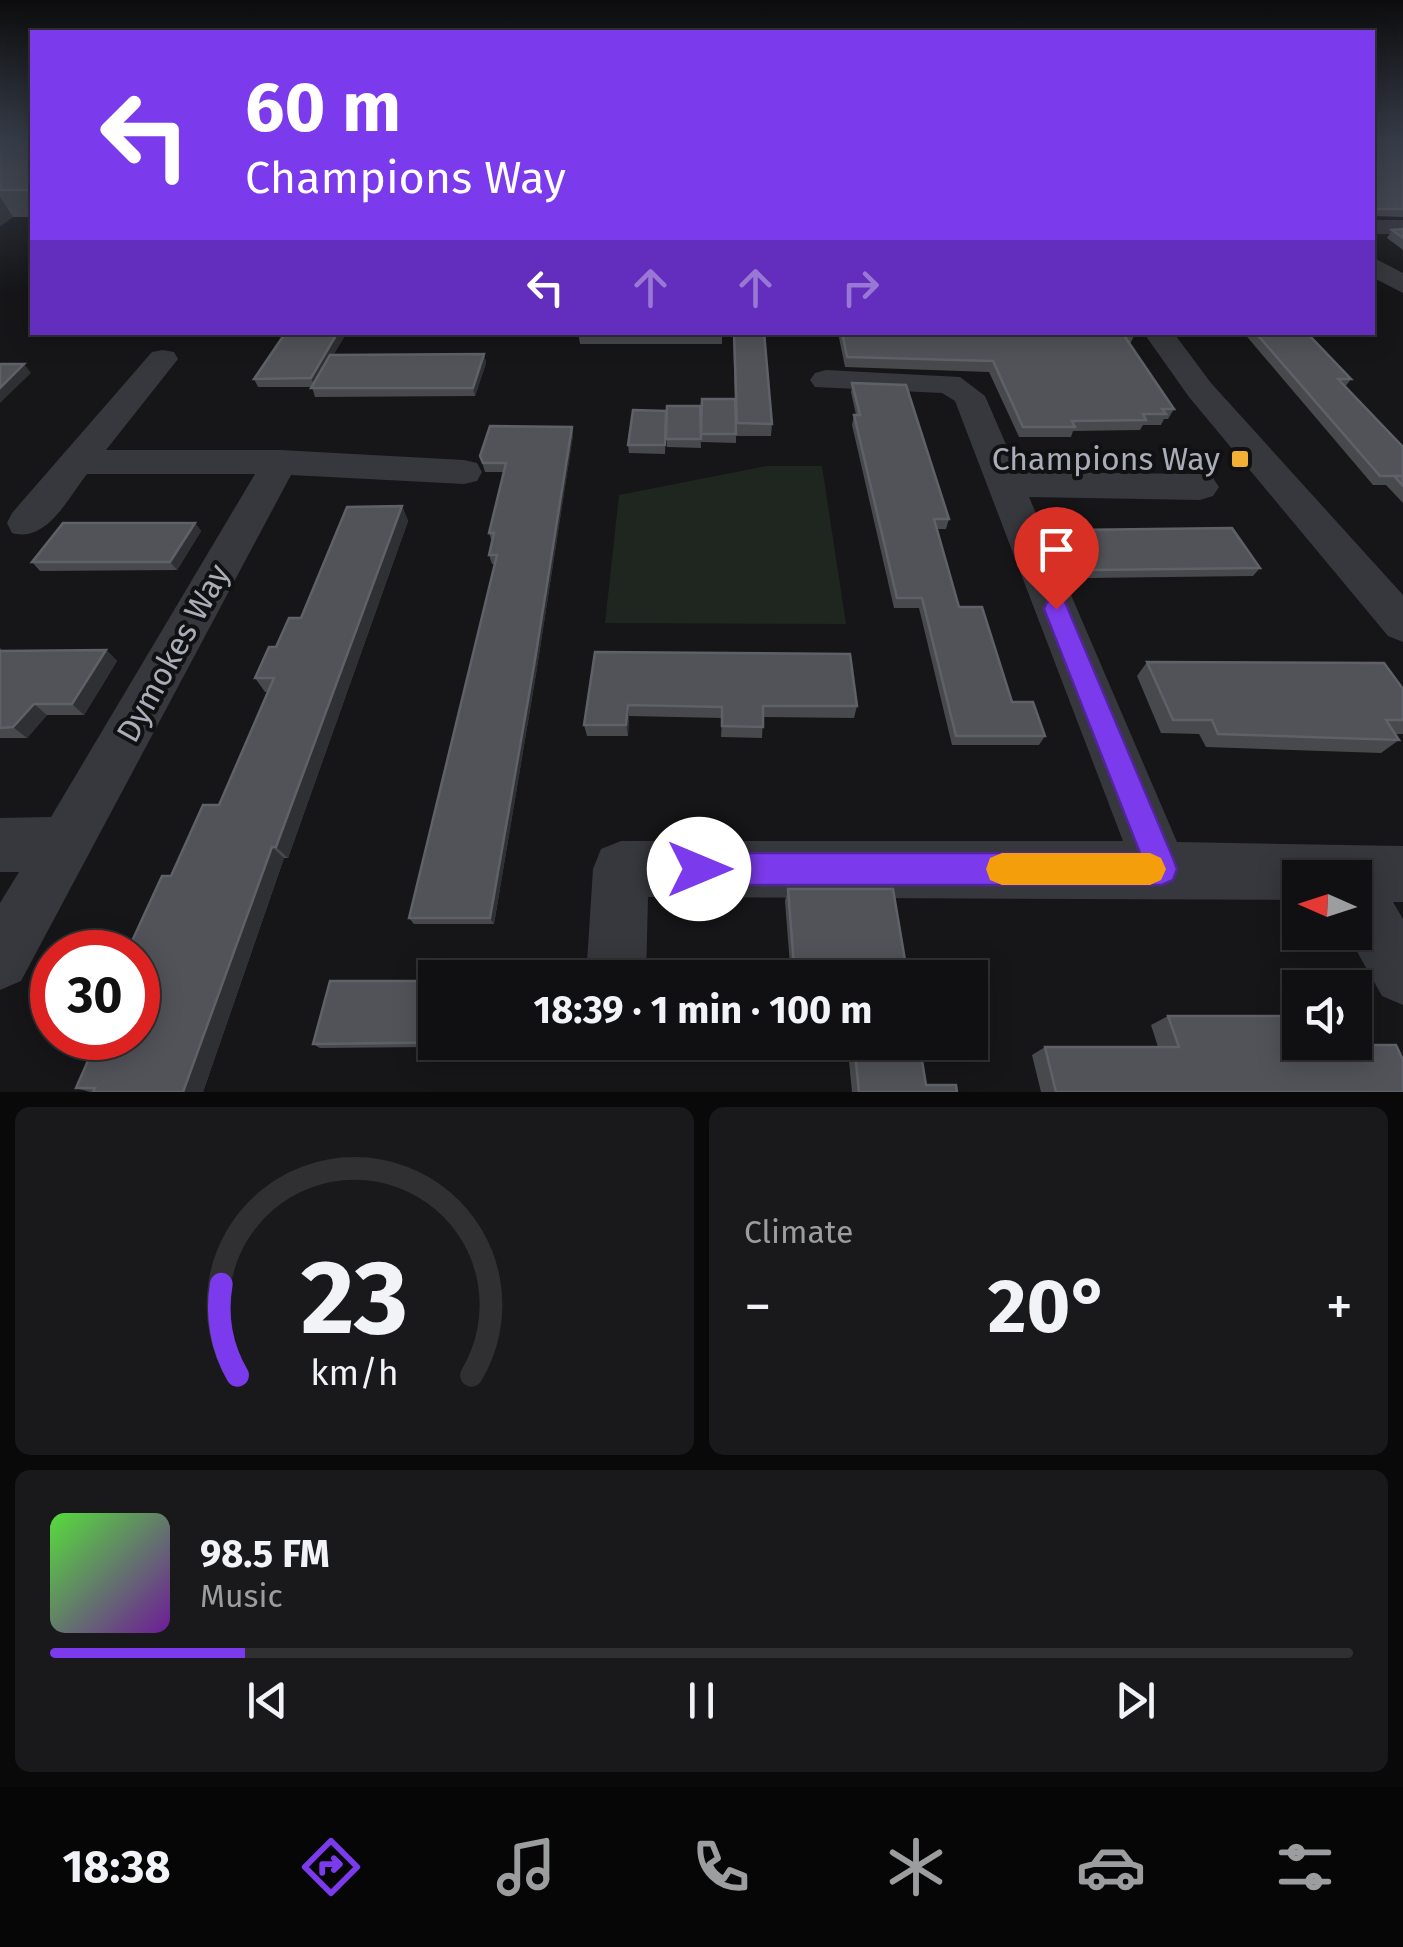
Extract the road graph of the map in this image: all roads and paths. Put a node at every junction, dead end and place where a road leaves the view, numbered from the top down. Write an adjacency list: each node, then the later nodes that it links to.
1 (1375, 227): 2 (street)
2 (1403, 227)
3 (1375, 267): 4 (street)
4 (1403, 285)
5 (1159, 335): 14 (street)
6 (163, 359): 8 (street)
7 (826, 380): 11 (street)
8 (77, 462): 9 (street); 13 (street)
9 (280, 462): 10 (street); 15 (street, Dymokes Way)
10 (464, 472)
11 (1006, 484): 12 (street); 17 (street)
12 (1200, 486)
13 (26, 523)
14 (1403, 624)
15 (64, 844): 16 (street); 22 (street, Dymokes Way)
16 (0, 845)
17 (1162, 869): 19 (street); 23 (street)
18 (1403, 874): 20 (street)
19 (1282, 877)
20 (1372, 878)
21 (1372, 922): 24 (street)
22 (0, 960)
23 (617, 960)
24 (1403, 975)

